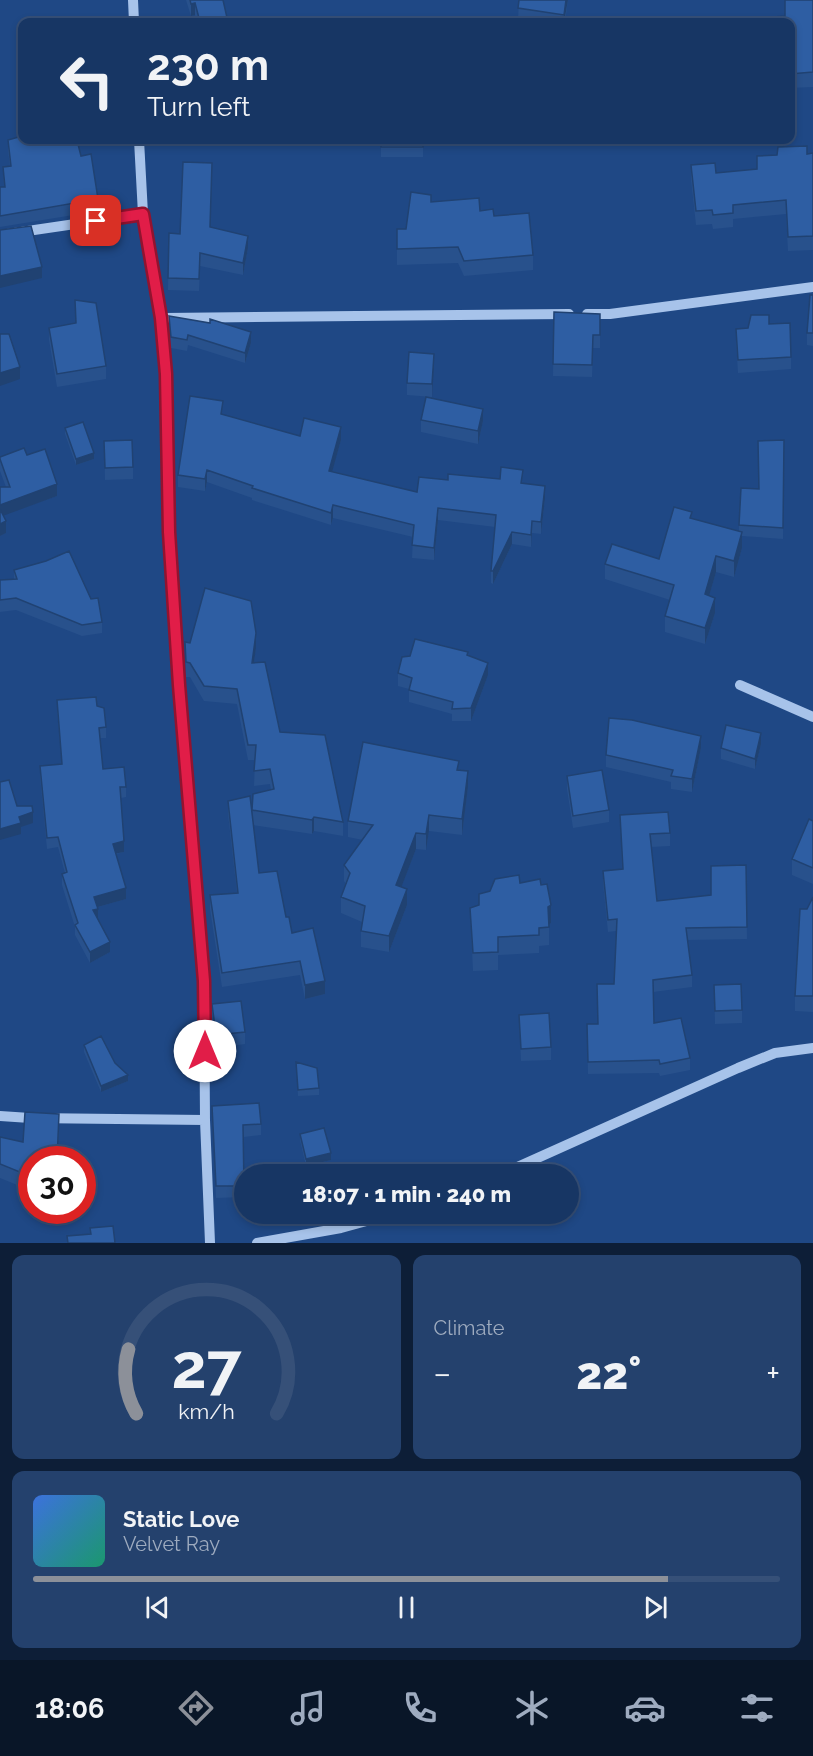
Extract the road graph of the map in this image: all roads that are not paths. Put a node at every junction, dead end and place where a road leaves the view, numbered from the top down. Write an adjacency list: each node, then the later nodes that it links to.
1 (133, 0): 2 (street)
2 (134, 18)
3 (139, 144): 4 (street)
4 (143, 214): 5 (street); 7 (street)
5 (0, 235)
6 (813, 287): 7 (street)
7 (161, 318): 12 (street)
8 (740, 685): 9 (street)
9 (813, 717)
10 (813, 1047): 13 (street)
11 (0, 1116): 12 (street)
12 (205, 1120): 15 (street)
13 (524, 1164)
14 (355, 1224): 16 (street)
15 (210, 1243)
16 (257, 1243)

